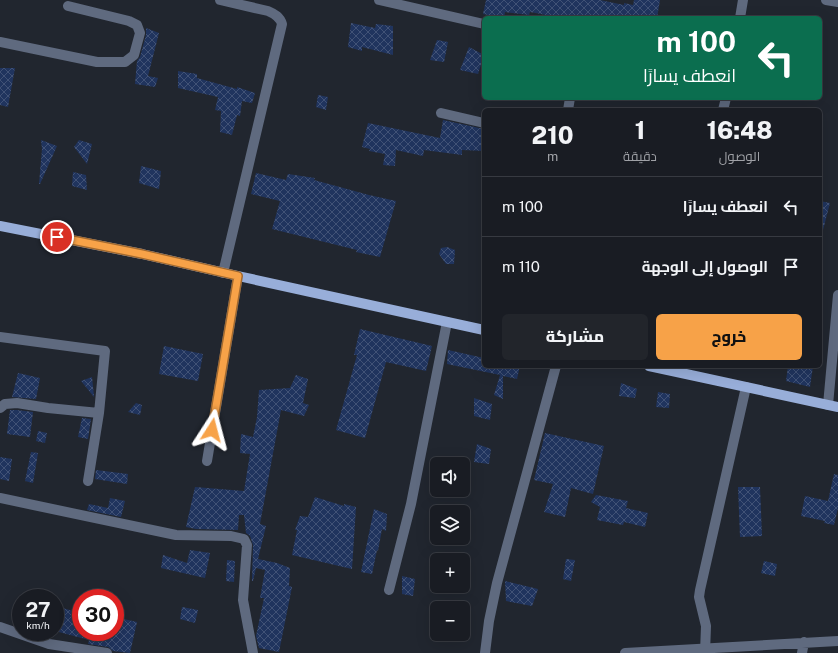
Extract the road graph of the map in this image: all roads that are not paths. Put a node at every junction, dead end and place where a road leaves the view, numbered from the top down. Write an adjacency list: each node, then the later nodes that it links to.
1 (220, 0): 6 (street)
2 (378, 0): 9 (street)
3 (743, 0): 8 (street)
4 (826, 0): 5 (street)
5 (838, 2)
6 (265, 5): 14 (street)
7 (68, 6): 10 (street)
8 (740, 16)
9 (482, 24)
10 (0, 42)
11 (441, 113): 12 (street)
12 (482, 123)
13 (0, 226): 14 (main road)
14 (223, 273): 15 (main road)
15 (238, 276): 17 (main road); 26 (street)
16 (838, 295): 23 (street)
17 (447, 322): 18 (main road); 29 (street)
18 (482, 330)
19 (0, 338): 25 (street)
20 (555, 368): 36 (street)
21 (670, 368): 22 (main road)
22 (746, 387): 23 (main road); 33 (street)
23 (833, 406)
24 (0, 408): 25 (street)
25 (99, 413): 27 (street)
26 (207, 461)
27 (88, 481)
28 (0, 498): 35 (street)
29 (389, 590)
30 (0, 627): 34 (street)
31 (838, 641): 32 (street)
32 (804, 642): 33 (street); 38 (street)
33 (705, 650): 37 (street)
34 (107, 653)
35 (254, 653)
36 (484, 653)
37 (625, 653)
38 (802, 653)

